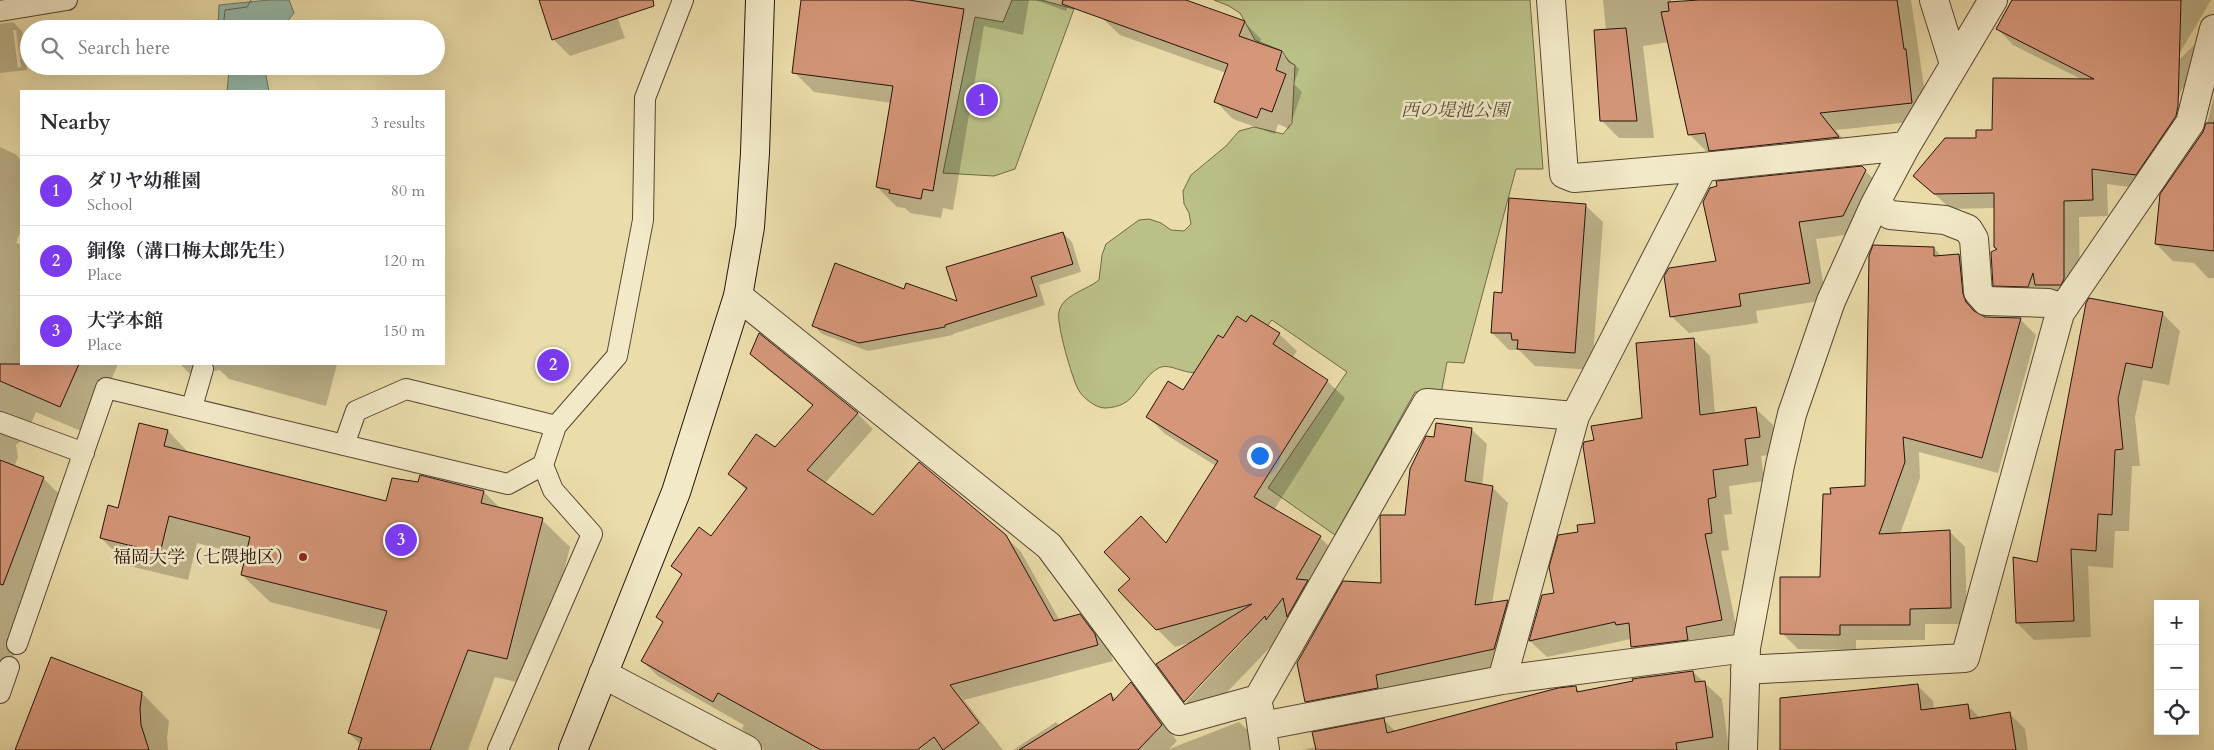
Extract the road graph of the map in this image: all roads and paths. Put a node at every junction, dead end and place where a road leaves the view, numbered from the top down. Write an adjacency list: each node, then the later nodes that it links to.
1 (66, 0): 7 (lane)
2 (682, 0): 19 (lane)
3 (760, 0): 13 (street)
4 (1553, 0): 11 (street)
5 (1934, 0): 9 (street)
6 (1993, 0): 9 (street)
7 (0, 11)
8 (2214, 28): 14 (street)
9 (1954, 64): 10 (street)
10 (1906, 146): 11 (street); 12 (street)
11 (1703, 167): 17 (street)
12 (1876, 204): 14 (street); 24 (street)
13 (738, 296): 26 (street); 29 (street)
14 (2063, 308): 24 (street)
15 (203, 369): 16 (lane)
16 (192, 407): 20 (lane); 21 (lane)
17 (1575, 416): 27 (street); 29 (street)
18 (0, 422): 21 (lane)
19 (556, 426): 20 (lane); 22 (lane)
20 (344, 445): 22 (lane)
21 (84, 453): 23 (lane)
22 (543, 465): 31 (lane)
23 (17, 644)
24 (1746, 659): 27 (street); 34 (street)
25 (9, 666): 28 (lane)
26 (603, 674): 32 (street); 33 (street)
27 (1502, 680): 30 (street)
28 (0, 693)
29 (1258, 699): 30 (street)
30 (1264, 738)
31 (498, 750)
32 (573, 750)
33 (747, 750)
34 (1743, 750)

